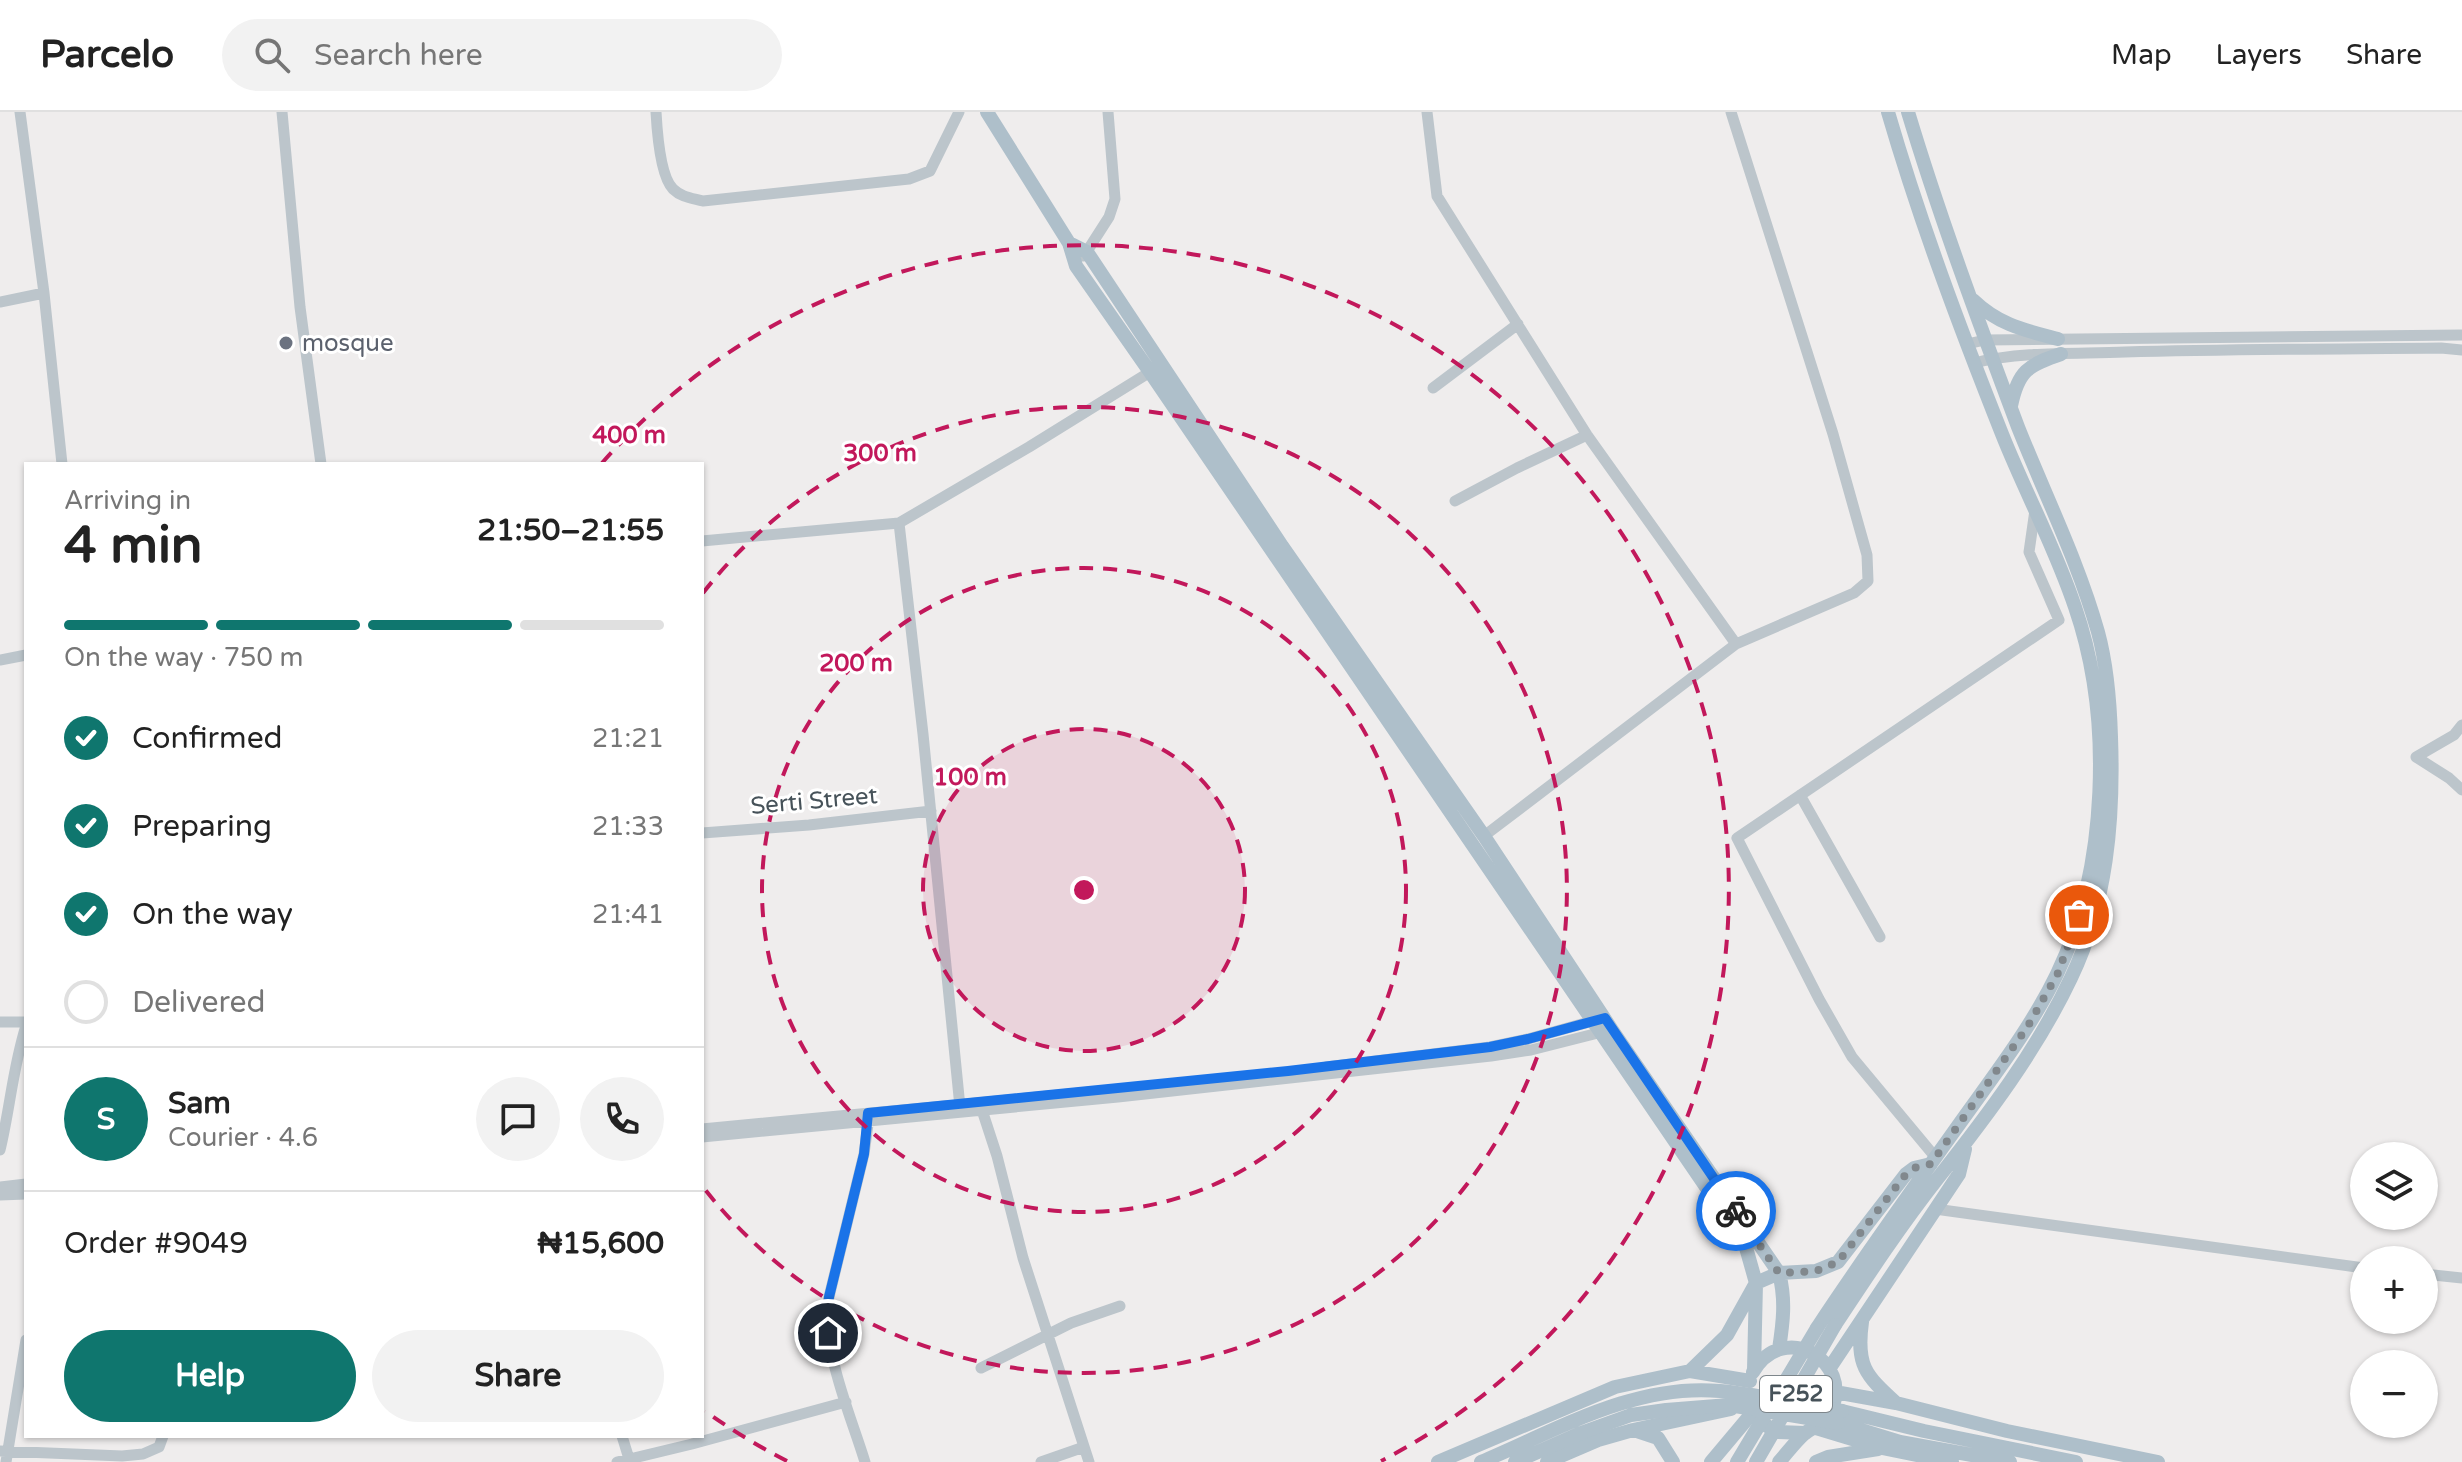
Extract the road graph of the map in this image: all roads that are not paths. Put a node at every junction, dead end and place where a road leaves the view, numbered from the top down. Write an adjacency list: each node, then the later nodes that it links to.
1 (20, 112): 14 (street)
2 (282, 112): 30 (street)
3 (656, 112): 4 (street)
4 (959, 112)
5 (987, 112): 11 (main road)
6 (1108, 112): 12 (street)
7 (1427, 112): 17 (street)
8 (1731, 112): 35 (street)
9 (1888, 112): 20 (main road)
10 (1908, 112): 15 (main road)
11 (1069, 243): 12 (main road); 13 (main road)
12 (1087, 252): 13 (street); 43 (main road)
13 (1076, 266): 25 (main road)
14 (44, 293): 16 (street); 29 (street)
15 (1970, 298): 19 (main road); 21 (main road)
16 (0, 302)
17 (1518, 324): 26 (street); 28 (street)
18 (2462, 335): 21 (street)
19 (1985, 340): 20 (street); 21 (street); 23 (main road)
20 (1967, 344): 24 (main road)
21 (2060, 347): 22 (street); 23 (street); 27 (main road)
22 (2462, 350)
23 (1992, 358): 24 (street); 27 (main road)
24 (1974, 363): 32 (main road)
25 (1150, 372): 33 (street); 47 (main road)
26 (1433, 388)
27 (2011, 406): 54 (main road)
28 (1587, 435): 31 (street); 35 (street)
29 (62, 462)
30 (321, 462)
31 (1455, 501)
32 (2035, 508): 40 (street); 56 (main road)
33 (899, 523): 34 (street); 41 (street)
34 (704, 541)
35 (1736, 644): 43 (street)
36 (24, 655): 37 (street)
37 (0, 660)
38 (2462, 725): 39 (street)
39 (2462, 790)
40 (1800, 795): 44 (street); 56 (street)
41 (931, 811): 42 (street, Serti Street); 50 (street)
42 (704, 833)
43 (1484, 836): 47 (main road)
44 (1880, 937)
45 (0, 1022): 46 (street)
46 (24, 1024)
47 (1602, 1025): 49 (street); 62 (main road); 65 (main road)
48 (24, 1031): 55 (street)
49 (981, 1106): 50 (street); 68 (street)
50 (960, 1108): 51 (street)
51 (869, 1118): 52 (street); 53 (street); 76 (street)
52 (704, 1129)
53 (704, 1137)
54 (1966, 1144): 60 (main road); 98 (main road, F252, bridge)
55 (0, 1150)
56 (1934, 1161): 62 (main road); 97 (main road, F252, bridge)
57 (24, 1184): 58 (street)
58 (1, 1190): 59 (street)
59 (24, 1194)
60 (1935, 1209): 61 (street); 67 (main road)
61 (2350, 1266)
62 (1779, 1273): 65 (main road); 69 (main road)
63 (2438, 1275): 64 (street)
64 (2462, 1278)
65 (1756, 1283): 73 (main road); 74 (main road)
66 (1120, 1306): 68 (street)
67 (1863, 1317): 72 (main road); 77 (main road)
68 (1048, 1336): 71 (street); 83 (street)
69 (1779, 1349): 72 (main road, F252); 74 (main road, F252)
70 (24, 1350): 85 (street)
71 (981, 1368)
72 (1829, 1369): 75 (main road, F252)
73 (1690, 1371): 74 (main road); 91 (main road)
74 (1752, 1375): 78 (main road, F252)
75 (1835, 1392): 77 (main road); 81 (main road, F252)
76 (846, 1402): 87 (street); 88 (street)
77 (1896, 1403): 104 (main road)
78 (1752, 1408): 80 (main road); 81 (main road, F252); 96 (main road)
79 (1840, 1417): 92 (main road, bridge); 93 (main road, bridge); 102 (main road, F252); 103 (main road, F252)
80 (1633, 1430): 94 (main road); 95 (main road)
81 (1810, 1430): 84 (main road); 99 (main road)
82 (622, 1438): 87 (street)
83 (1084, 1447): 89 (street); 90 (street)
84 (1882, 1448): 100 (main road); 101 (main road)
85 (4, 1455): 86 (street)
86 (155, 1456)
87 (625, 1461)
88 (865, 1462)
89 (1041, 1462)
90 (1089, 1462)
91 (1438, 1462)
92 (1481, 1462)
93 (1515, 1462)
94 (1547, 1462)
95 (1673, 1462)
96 (1711, 1462)
97 (1737, 1462)
98 (1756, 1462)
99 (1779, 1462)
100 (1816, 1462)
101 (1952, 1462)
102 (2010, 1462)
103 (2076, 1462)
104 (2158, 1462)

